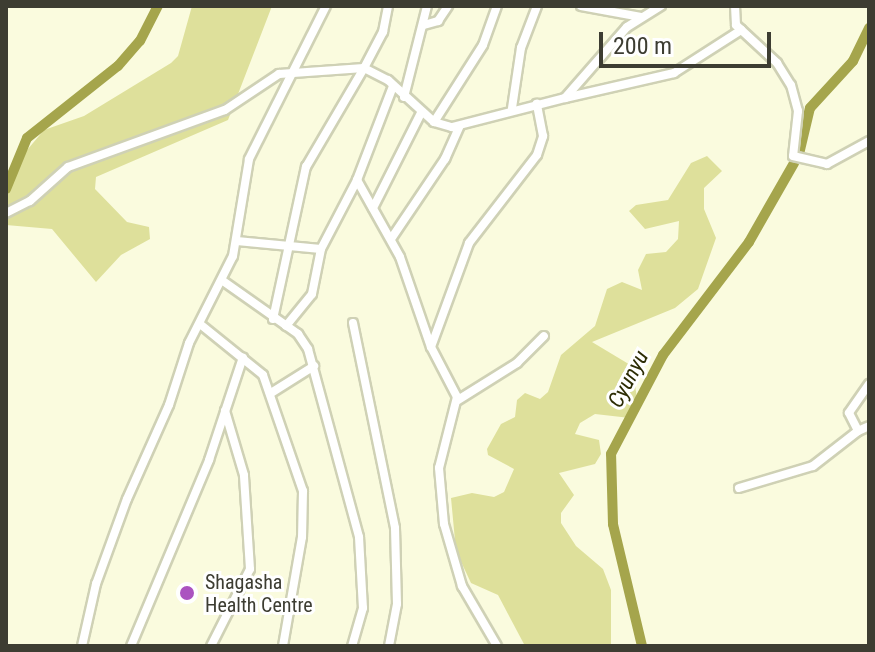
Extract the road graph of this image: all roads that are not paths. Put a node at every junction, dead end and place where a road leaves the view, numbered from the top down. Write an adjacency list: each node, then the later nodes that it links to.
1 (326, 6): 15 (street)
2 (388, 6): 14 (street)
3 (427, 6): 12 (street)
4 (448, 6): 12 (street)
5 (497, 6): 22 (street)
6 (537, 6): 20 (street)
7 (581, 6): 10 (street)
8 (661, 6): 11 (street)
9 (735, 6): 13 (street)
10 (596, 7): 11 (street)
11 (642, 17): 18 (street)
12 (424, 25): 17 (street)
13 (741, 30): 18 (street); 24 (street)
14 (364, 68): 15 (street); 16 (street); 30 (street)
15 (294, 73): 27 (street); 29 (street)
16 (393, 86): 17 (street); 25 (street)
17 (404, 97): 21 (street)
18 (565, 98): 19 (street)
19 (537, 104): 20 (street); 38 (street)
20 (512, 108): 23 (street)
21 (421, 113): 22 (street); 26 (street)
22 (434, 122): 23 (street)
23 (460, 126): 28 (street)
24 (869, 141)
25 (357, 180): 26 (street); 31 (street)
26 (373, 208): 28 (street)
27 (6, 213)
28 (391, 239): 38 (street)
29 (237, 241): 30 (street); 32 (street)
30 (290, 247): 31 (street); 33 (street)
31 (321, 249): 36 (street)
32 (223, 281): 33 (street); 35 (street)
33 (273, 319): 36 (street)
34 (353, 323): 53 (street)
35 (200, 324): 39 (street); 48 (street)
36 (286, 326): 40 (street)
37 (544, 336): 43 (street)
38 (431, 347): 43 (street)
39 (243, 357): 42 (street); 44 (street)
40 (314, 366): 42 (street); 52 (street)
41 (869, 384): 46 (street)
42 (271, 393): 51 (street)
43 (458, 400): 54 (street)
44 (224, 411): 49 (street); 50 (street)
45 (869, 426): 46 (street)
46 (858, 431): 47 (street)
47 (739, 488)
48 (82, 646)
49 (131, 646)
50 (211, 646)
51 (283, 646)
52 (352, 646)
53 (389, 646)
54 (497, 646)

